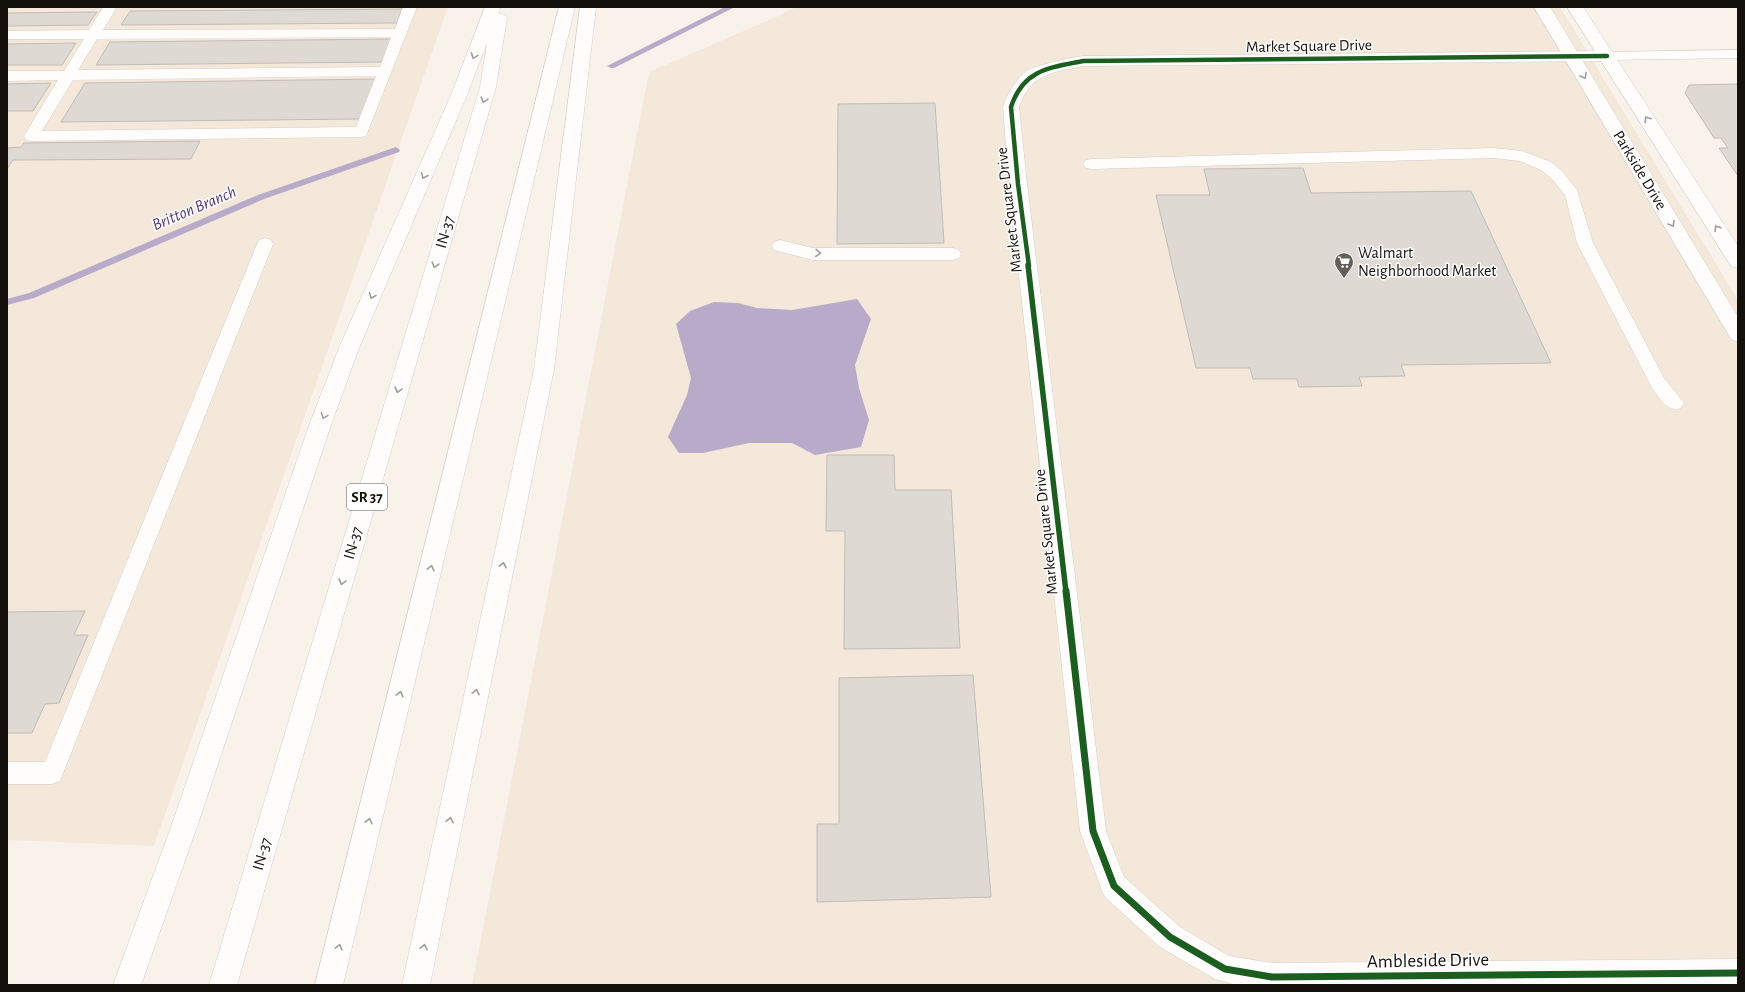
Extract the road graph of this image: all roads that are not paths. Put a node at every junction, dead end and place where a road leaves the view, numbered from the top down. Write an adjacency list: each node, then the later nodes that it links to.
1 (110, 7): 11 (lane)
2 (410, 7): 9 (lane)
3 (493, 7): 29 (main road, one-way to 29)
4 (500, 7): 30 (main road, IN-37 / SR 37, one-way to 30)
5 (567, 7): 31 (main road, one-way to 5)
6 (588, 7): 32 (main road, one-way to 6)
7 (1542, 7): 13 (main road, Parkside Drive)
8 (1575, 7): 14 (main road, Parkside Drive)
9 (400, 33): 11 (lane); 15 (lane)
10 (7, 35): 11 (lane)
11 (93, 35): 17 (lane)
12 (1738, 54): 14 (lane)
13 (1572, 56): 14 (main road, Market Square Drive); 23 (main road, Parkside Drive, one-way to 23); 26 (main road, Market Square Drive)
14 (1607, 56): 22 (main road, Parkside Drive, one-way to 14)
15 (385, 71): 17 (lane); 17 (lane)
16 (7, 76): 17 (lane)
17 (68, 76)
18 (1091, 164): 24 (lane)
19 (265, 244): 25 (lane)
20 (780, 246): 21 (lane, one-way to 21)
21 (953, 254)
22 (1738, 261)
23 (1738, 334)
24 (1675, 403)
25 (7, 773)
26 (1138, 908): 28 (main road, Ambleside Drive)
27 (1738, 973): 28 (main road, Ambleside Drive)
28 (1273, 981)
29 (127, 985)
30 (223, 985)
31 (330, 985)
32 (416, 985)

